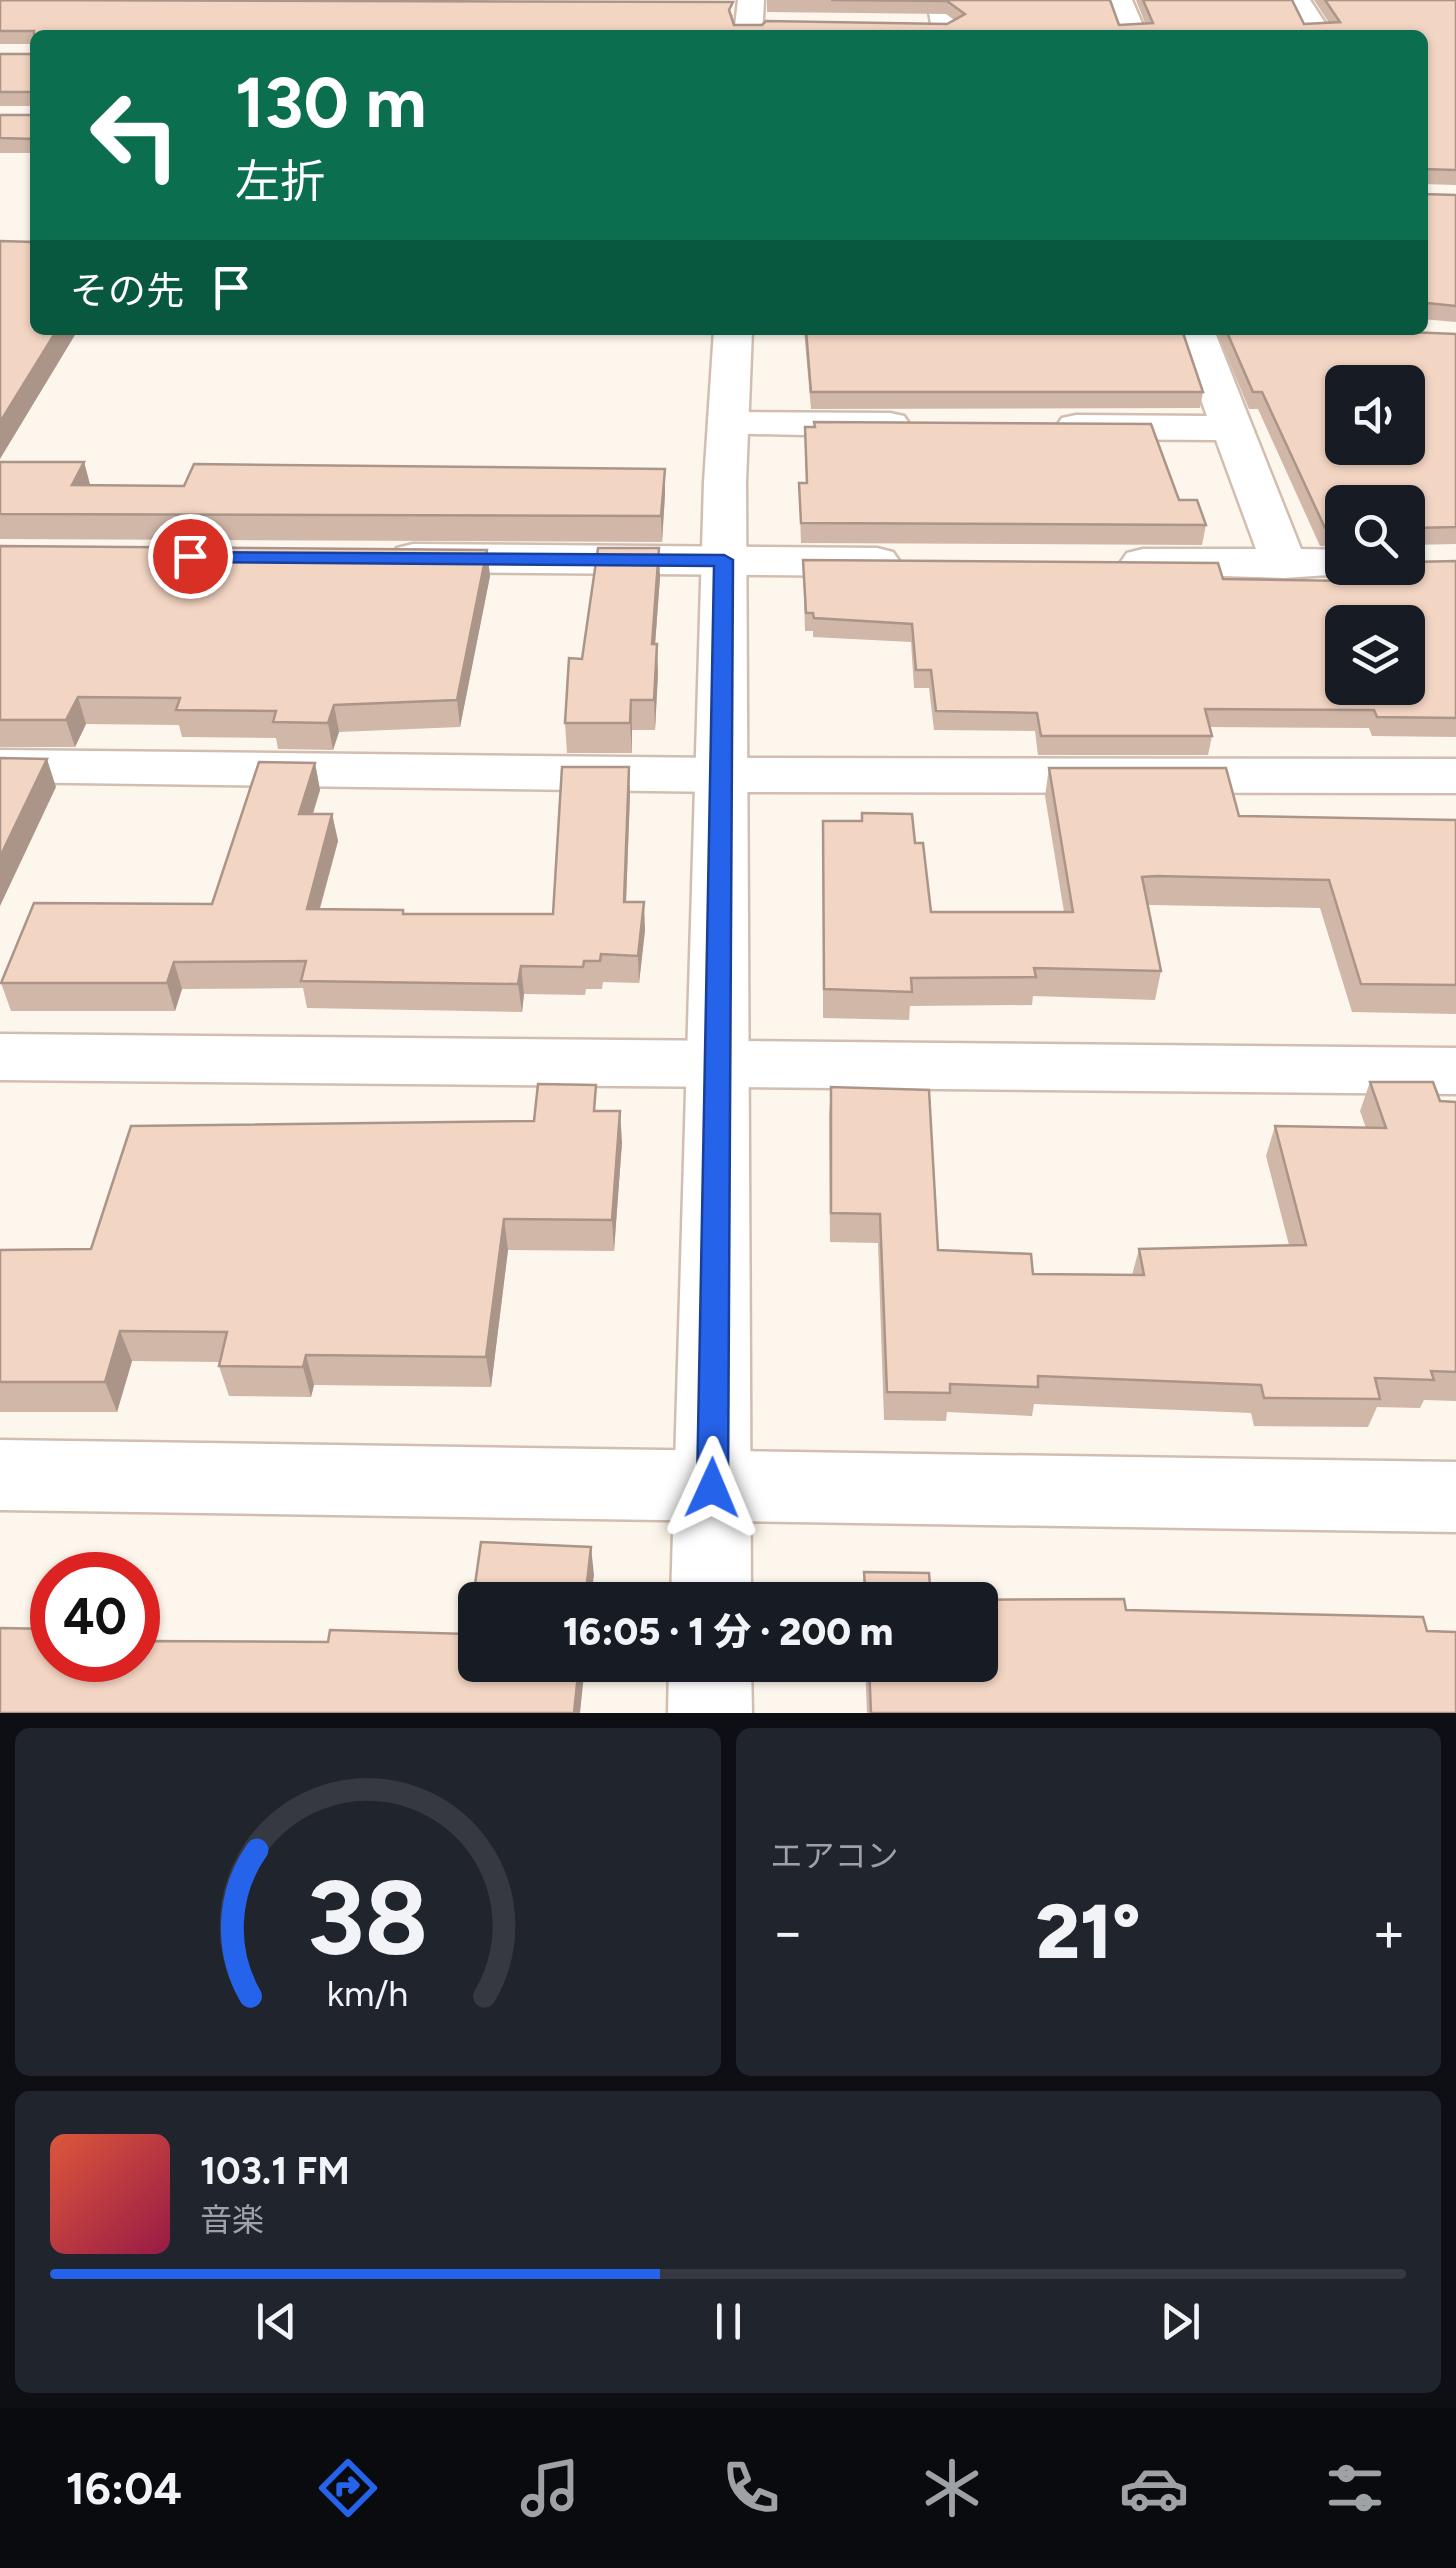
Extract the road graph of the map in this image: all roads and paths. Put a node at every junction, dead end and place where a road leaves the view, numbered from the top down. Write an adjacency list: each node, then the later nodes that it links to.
1 (1118, 0): 3 (street)
2 (1297, 0): 4 (street)
3 (1131, 30)
4 (1316, 30)
5 (734, 335): 7 (street)
6 (1197, 335): 10 (street)
7 (728, 424): 8 (street); 12 (street)
8 (922, 426)
9 (1039, 426): 10 (street)
10 (1233, 428): 16 (street)
11 (372, 558): 12 (street)
12 (724, 560): 13 (street); 18 (street)
13 (917, 562)
14 (1091, 563): 16 (street)
15 (1325, 563): 16 (street)
16 (1284, 564)
17 (0, 766): 18 (street)
18 (722, 775): 19 (street); 21 (street)
19 (1456, 776)
20 (0, 1057): 21 (street)
21 (718, 1062): 22 (street); 24 (street)
22 (1456, 1071)
23 (0, 1474): 24 (street)
24 (712, 1488): 25 (street); 26 (street)
25 (1456, 1496)
26 (711, 1582)
27 (710, 1682): 28 (street)
28 (710, 1713)

